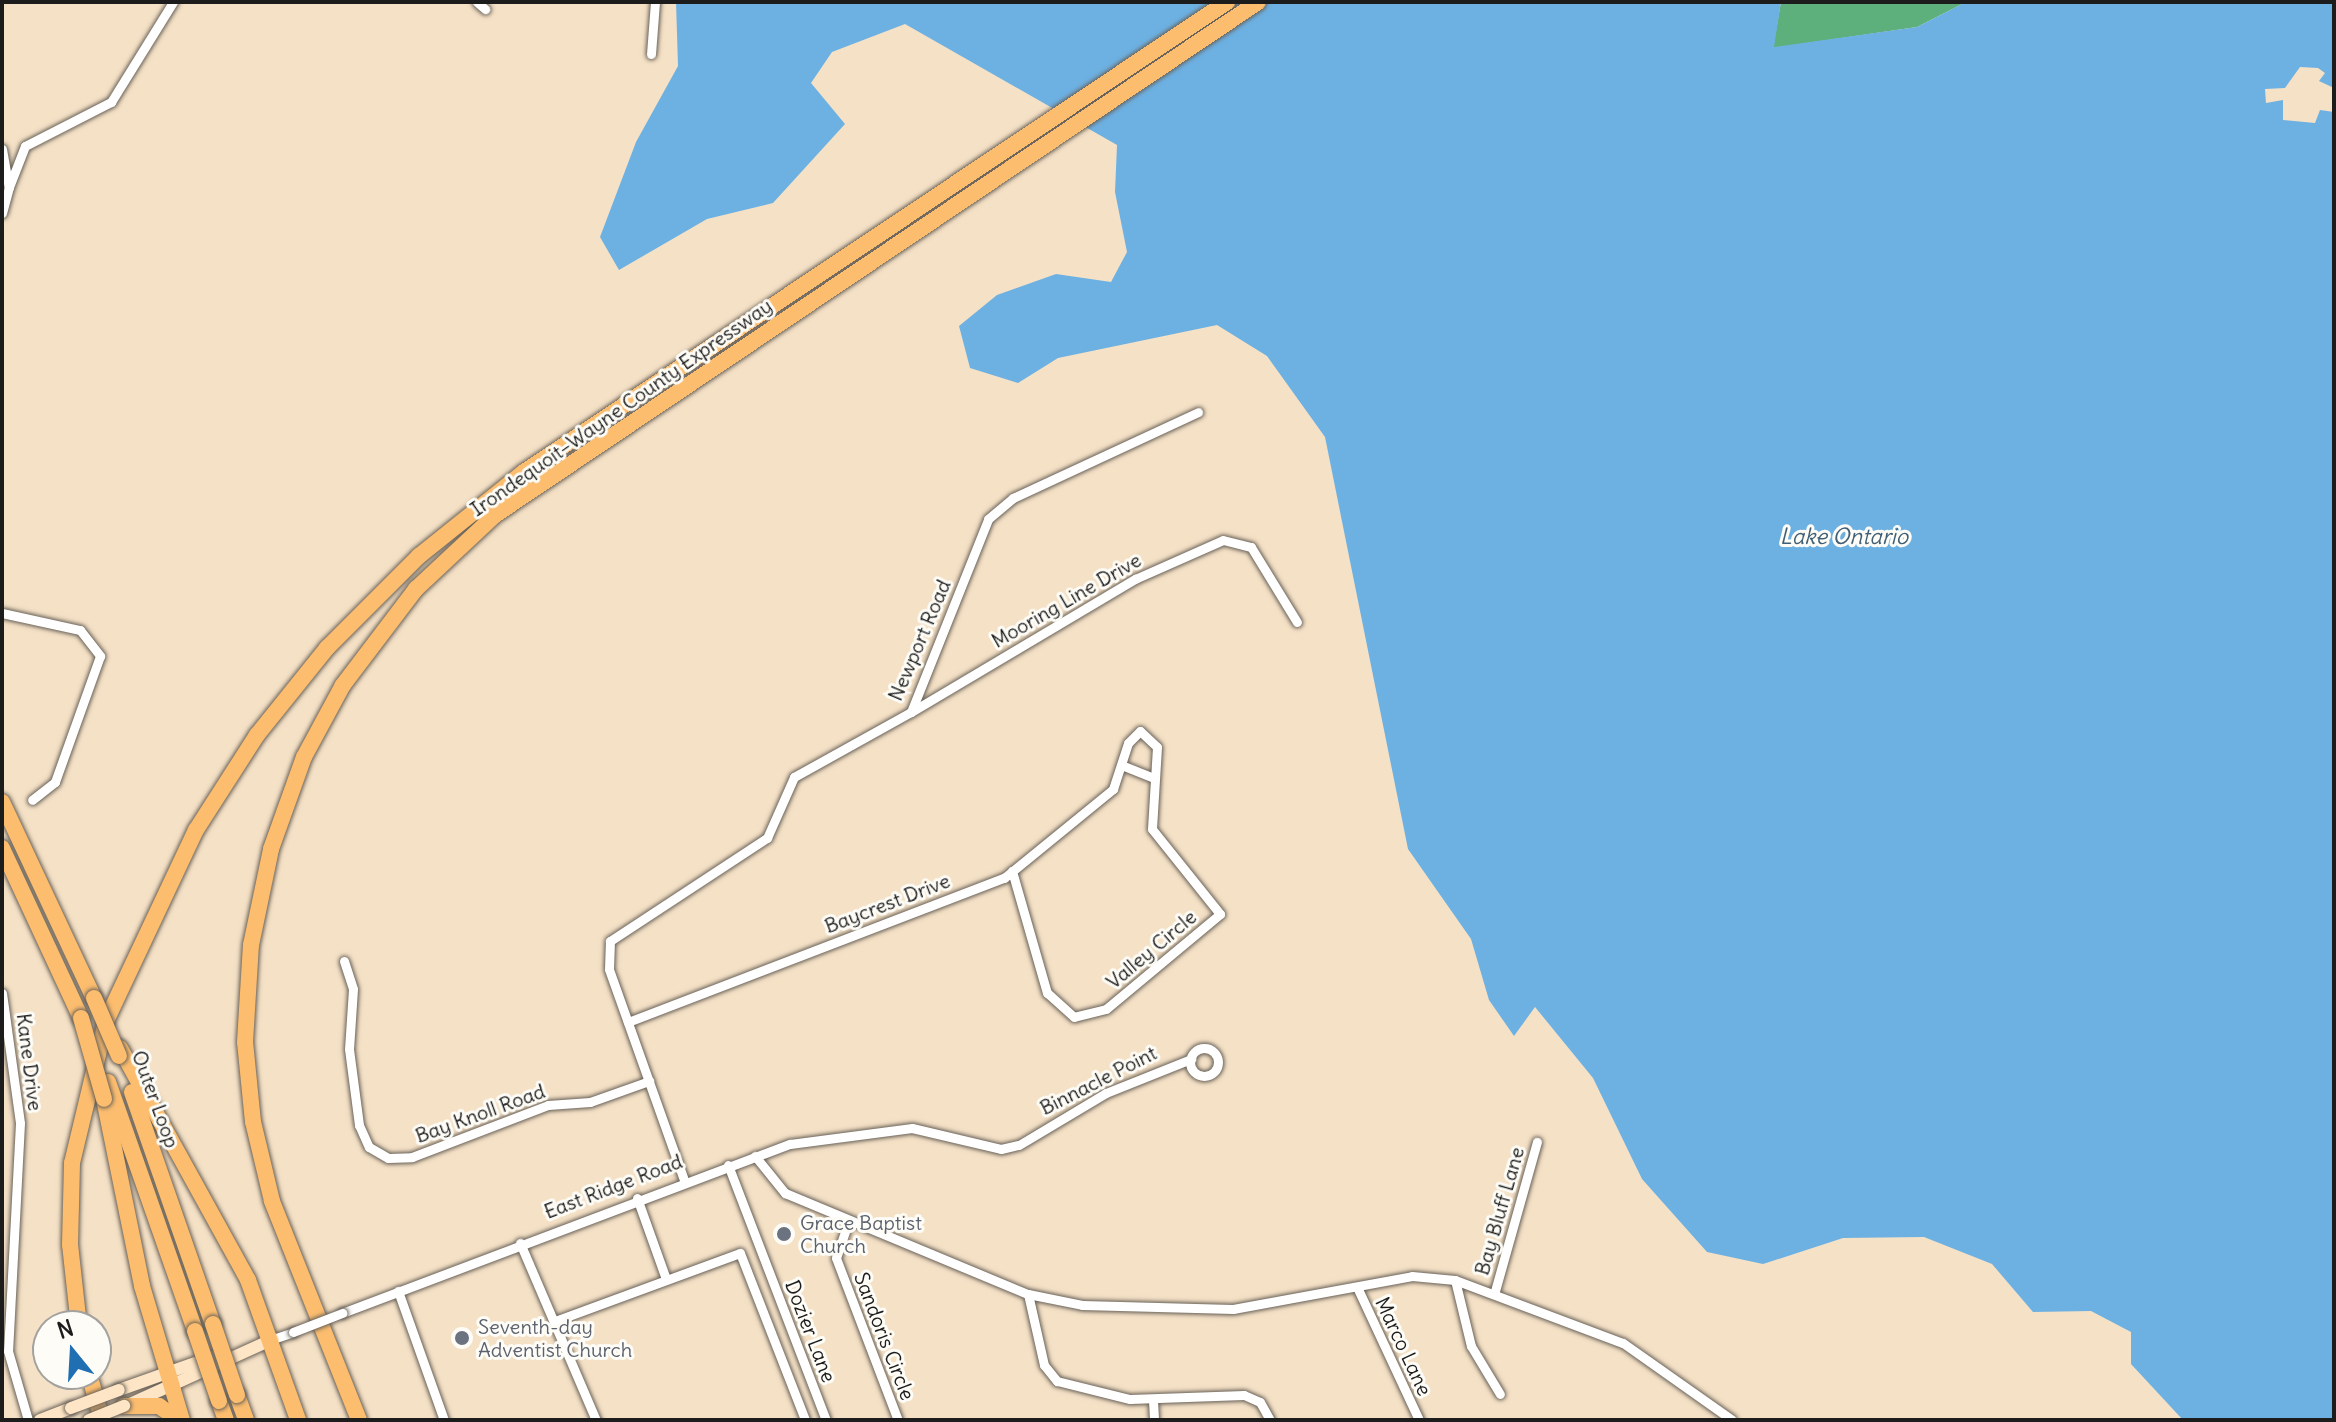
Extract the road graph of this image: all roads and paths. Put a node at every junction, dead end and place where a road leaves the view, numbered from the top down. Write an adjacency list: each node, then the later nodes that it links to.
1 (173, 2): 8 (street)
2 (655, 2): 5 (street)
3 (1227, 2): 7 (highway)
4 (1258, 2): 7 (highway, Irondequoit–Wayne County Expressway)
5 (651, 54)
6 (2, 149): 8 (street)
7 (980, 177): 42 (highway, Irondequoit–Wayne County Expressway); 50 (highway, Irondequoit–Wayne County Expressway)
8 (9, 187): 9 (street)
9 (2, 213)
10 (1198, 412): 13 (street, Newport Road)
11 (2, 613): 17 (street)
12 (1297, 622): 13 (street, Mooring Line Drive)
13 (911, 712): 24 (street, Newport Road)
14 (1156, 740): 15 (street, Baycrest Drive); 16 (street, Valley Circle)
15 (1124, 766): 16 (street); 20 (street, Baycrest Drive)
16 (1154, 778): 20 (street, Valley Circle)
17 (32, 800)
18 (2, 802): 25 (highway, Outer Loop, bridge)
19 (2, 848): 23 (highway, Outer Loop)
20 (1012, 871): 24 (street, Baycrest Drive)
21 (344, 961): 27 (street, Bay Knoll Road)
22 (2, 993): 51 (street, Kane Drive)
23 (81, 1018): 45 (highway, bridge); 56 (highway, Outer Loop, bridge)
24 (628, 1022): 27 (street, Newport Road)
25 (120, 1052): 44 (highway); 57 (highway, Outer Loop, bridge)
26 (1191, 1059): 29 (street, Binnacle Point)
27 (649, 1081): 32 (street, Newport Road)
28 (1537, 1142): 40 (street, Bay Bluff Lane)
29 (979, 1144): 30 (street, East Ridge Road)
30 (755, 1156): 31 (street, East Ridge Road); 34 (street)
31 (728, 1165): 32 (street, East Ridge Road); 62 (street, Dozier Lane)
32 (684, 1180): 33 (street, East Ridge Road)
33 (637, 1198): 35 (street, East Ridge Road); 36 (street)
34 (849, 1220): 41 (street); 63 (street, Sandoris Circle)
35 (520, 1243): 39 (street, East Ridge Road); 43 (street)
36 (666, 1279): 43 (street); 61 (street)
37 (1455, 1280): 38 (street); 40 (street); 47 (street)
38 (1357, 1287): 41 (street); 66 (street, Marco Lane)
39 (398, 1291): 44 (street, East Ridge Road, bridge); 59 (street)
40 (1495, 1291): 67 (street)
41 (1028, 1294): 49 (street)
42 (77, 1310)
43 (555, 1321): 60 (street)
44 (273, 1339): 45 (main road, East Ridge Road); 58 (highway)
45 (167, 1380): 48 (main road, East Ridge Road); 55 (highway)
46 (94, 1390): 54 (highway)
47 (1500, 1394)
48 (122, 1398): 52 (main road, East Ridge Road, bridge); 53 (main road, East Ridge Road, bridge); 55 (highway)
49 (1153, 1400): 64 (street); 65 (street)
50 (357, 1417)
51 (28, 1420)
52 (40, 1420)
53 (89, 1420)
54 (102, 1420)
55 (181, 1420)
56 (226, 1420)
57 (246, 1420)
58 (298, 1420)
59 (444, 1420)
60 (596, 1420)
61 (805, 1420)
62 (826, 1420)
63 (898, 1420)
64 (1154, 1420)
65 (1270, 1420)
66 (1419, 1420)
67 (1732, 1420)

